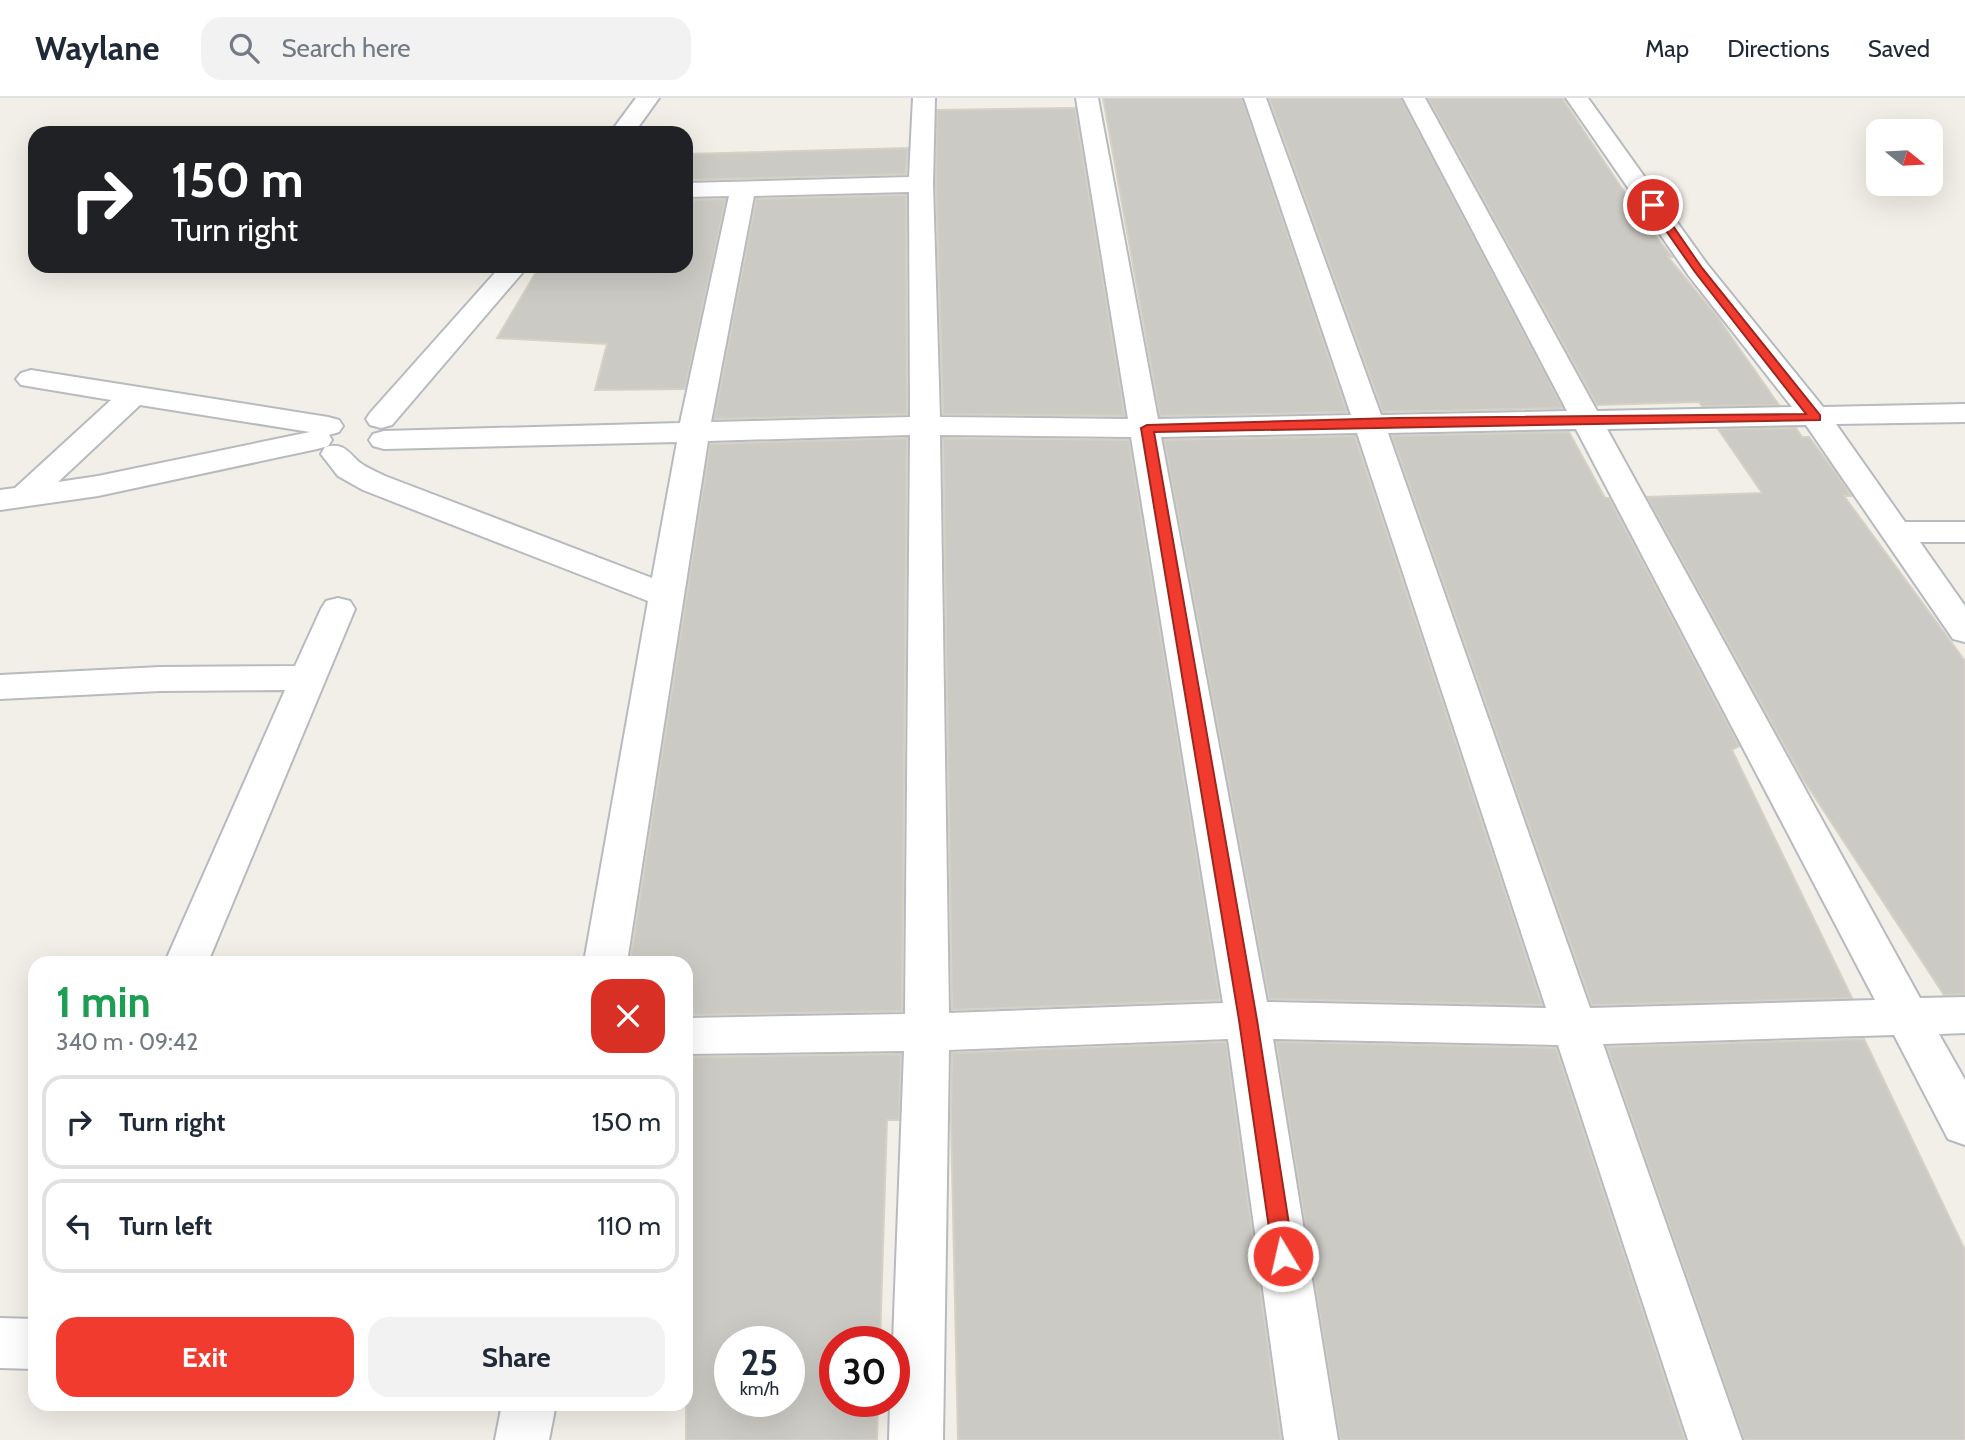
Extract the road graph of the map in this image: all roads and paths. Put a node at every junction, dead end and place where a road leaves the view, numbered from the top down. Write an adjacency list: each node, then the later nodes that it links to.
1 (648, 98): 7 (street)
2 (924, 98): 8 (street)
3 (1087, 98): 19 (street)
4 (1255, 98): 17 (street)
5 (1414, 98): 16 (street)
6 (1577, 98): 15 (street)
7 (627, 126)
8 (920, 184): 9 (street); 18 (street)
9 (743, 188): 10 (street); 21 (street)
10 (693, 190)
11 (509, 273): 20 (street)
12 (31, 379): 13 (street)
13 (132, 397): 22 (street); 23 (street)
14 (1965, 413): 15 (street)
15 (1816, 418): 16 (street); 24 (street)
16 (1587, 419): 17 (street); 34 (street)
17 (1369, 423): 19 (street); 36 (street)
18 (925, 425): 19 (street); 21 (street); 37 (street)
19 (1147, 428): 35 (street)
20 (382, 430): 21 (street); 22 (street)
21 (694, 431): 26 (street)
22 (327, 440): 23 (street); 26 (street)
23 (12, 498)
24 (1898, 532): 25 (street); 28 (street)
25 (1965, 532)
26 (666, 596): 32 (street)
27 (338, 609): 29 (street)
28 (1965, 631)
29 (308, 678): 30 (street); 31 (street)
30 (0, 687)
31 (189, 956)
32 (606, 956)
33 (1965, 1015): 34 (street)
34 (1909, 1017): 36 (street); 39 (street)
35 (1248, 1020): 36 (street); 37 (street); 45 (street)
36 (1574, 1027): 46 (street)
37 (928, 1032): 38 (street); 44 (street)
38 (693, 1036)
39 (1965, 1125)
40 (0, 1343): 41 (street)
41 (28, 1344)
42 (528, 1411): 43 (street)
43 (522, 1440)
44 (916, 1440)
45 (1311, 1440)
46 (1715, 1440)

